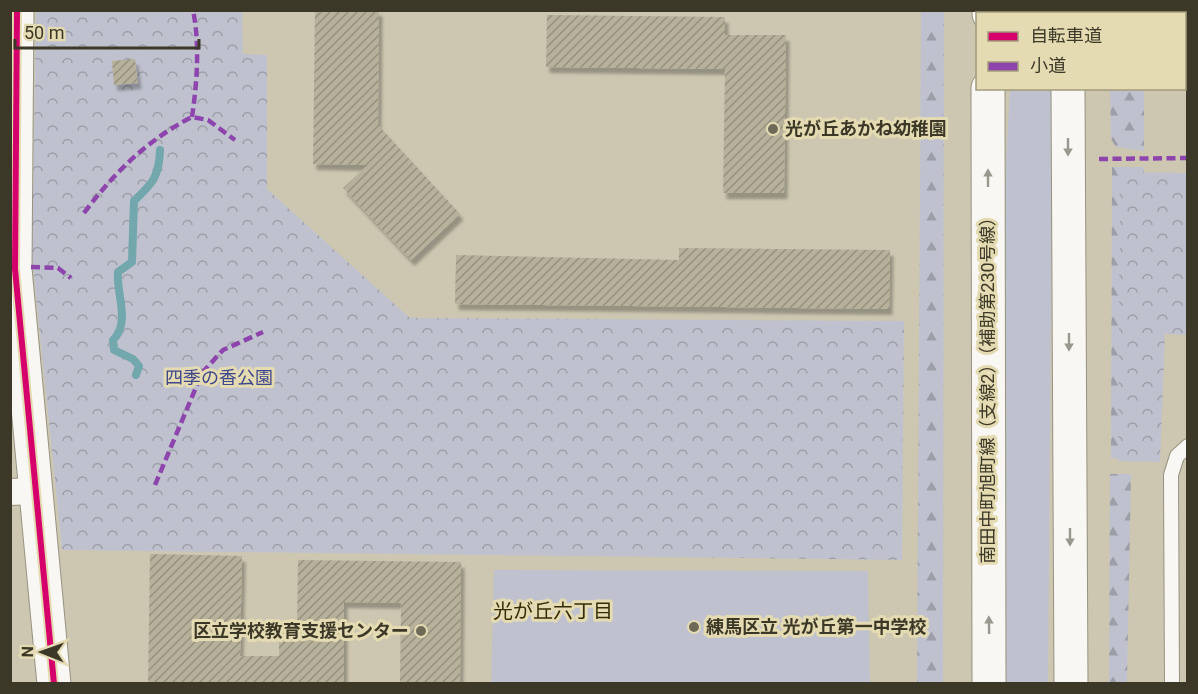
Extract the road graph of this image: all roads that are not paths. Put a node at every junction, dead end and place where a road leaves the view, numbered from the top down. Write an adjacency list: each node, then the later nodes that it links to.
1 (17, 10): 5 (main road)
2 (988, 90): 7 (main road, 南田中町旭町線（支線2）（補助第230号線）, one-way to 2)
3 (1068, 90): 8 (main road, one-way to 8)
4 (1188, 446): 9 (lane)
5 (22, 491): 6 (main road)
6 (54, 684)
7 (989, 684)
8 (1071, 684)
9 (1172, 684)

